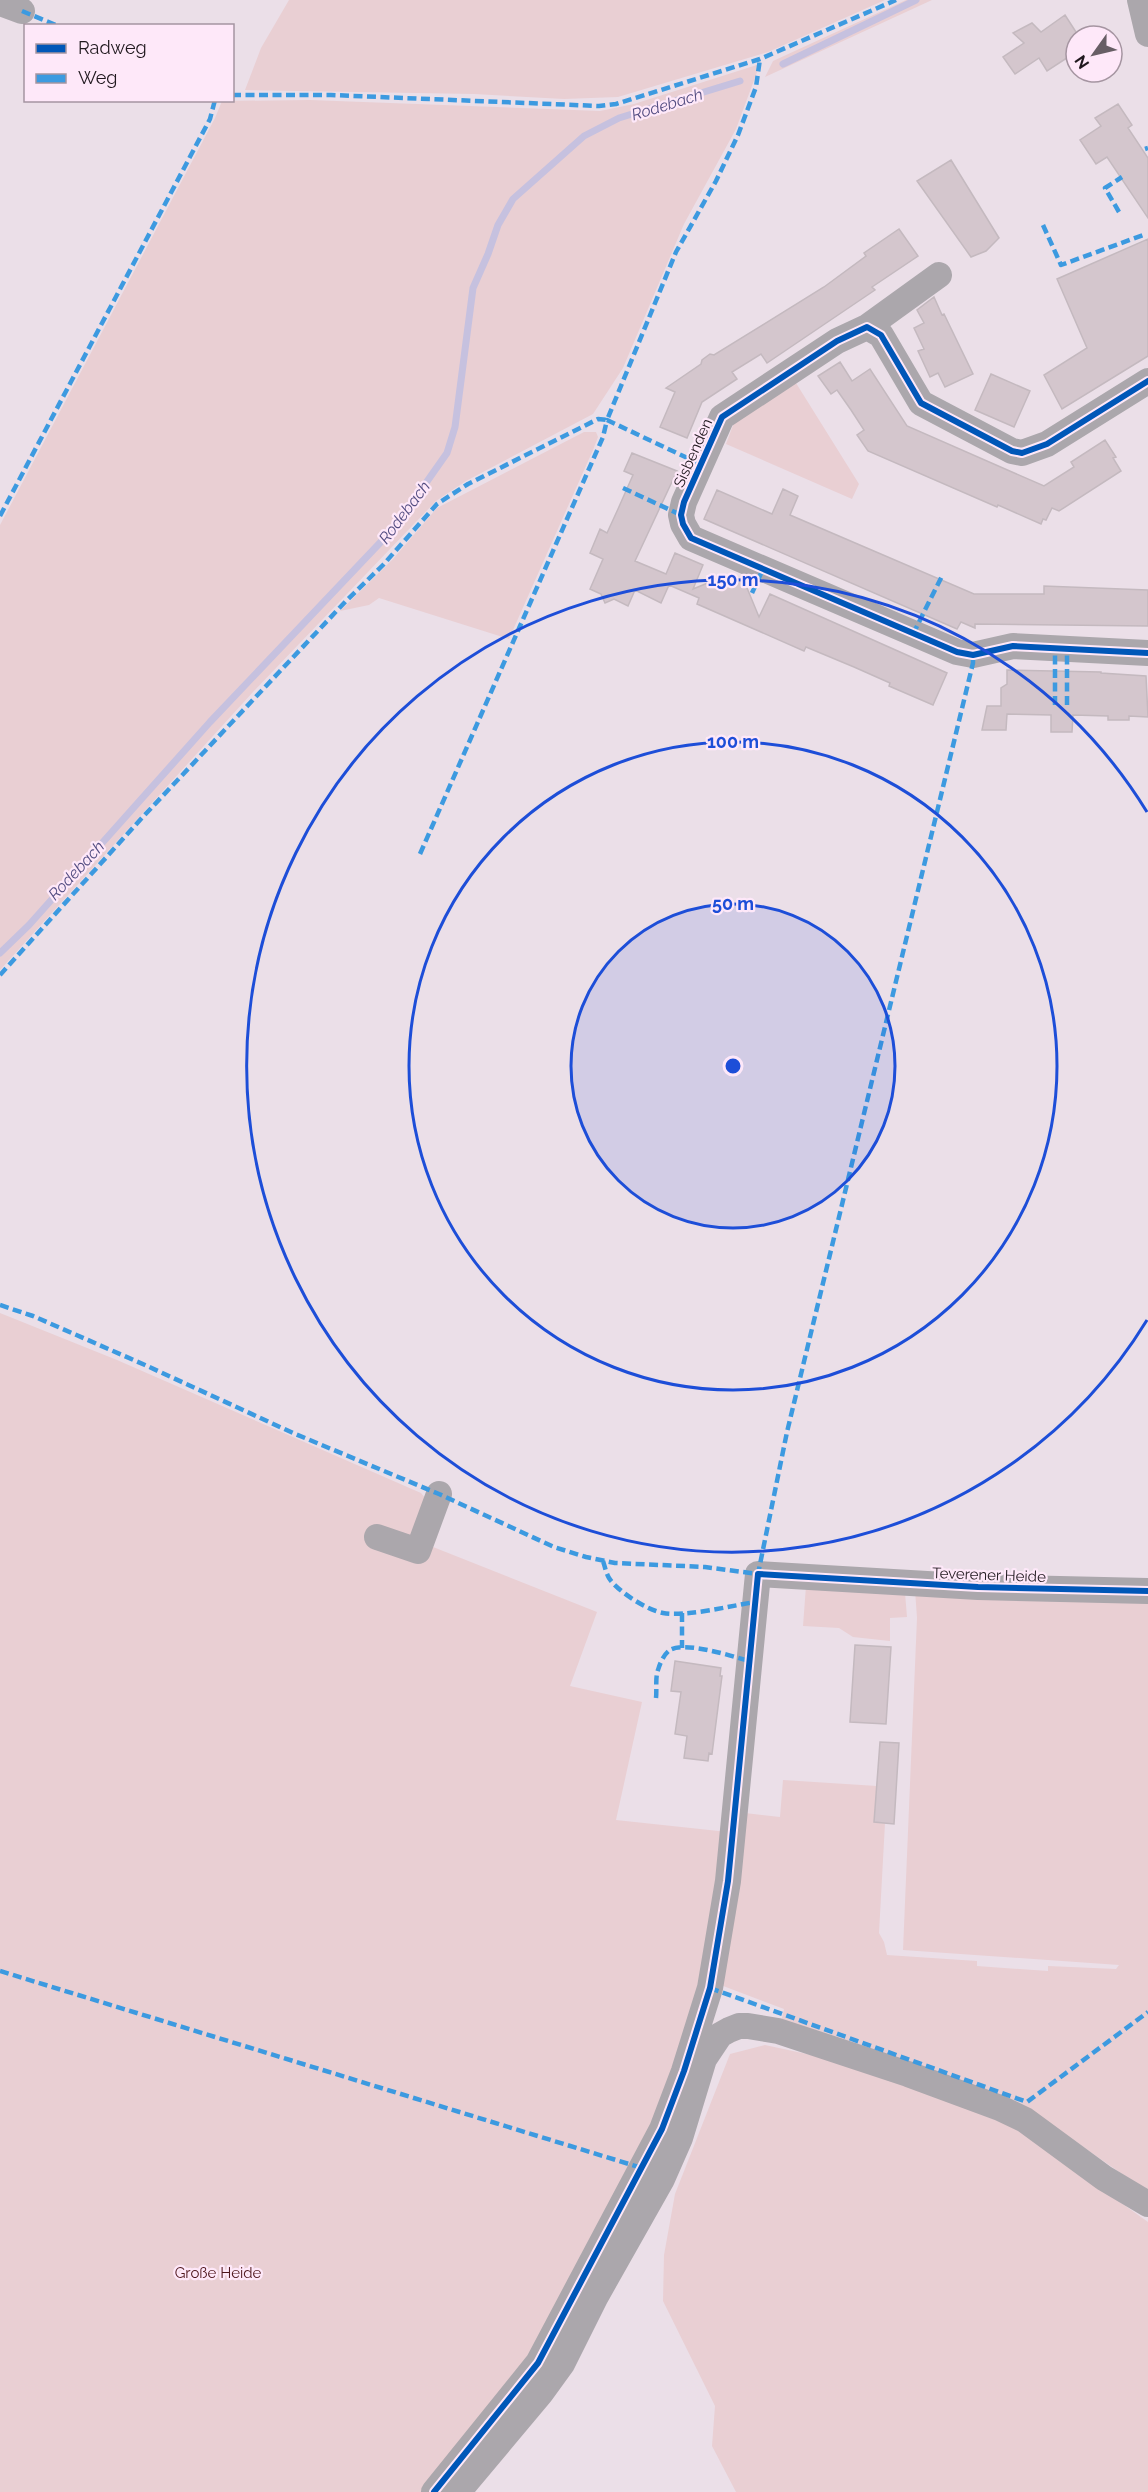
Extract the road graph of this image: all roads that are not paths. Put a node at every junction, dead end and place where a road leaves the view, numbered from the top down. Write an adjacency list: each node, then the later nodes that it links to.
1 (1140, 0): 2 (street)
2 (1148, 34)
3 (939, 275): 4 (street, Sisbenden)
4 (867, 327): 5 (street); 6 (street, Sisbenden)
5 (1148, 381)
6 (1148, 653)
7 (439, 1494): 8 (street)
8 (377, 1537)
9 (1148, 1591): 11 (street, Teverener Heide)
10 (1148, 2204): 12 (street)
11 (434, 2492)
12 (458, 2492)

